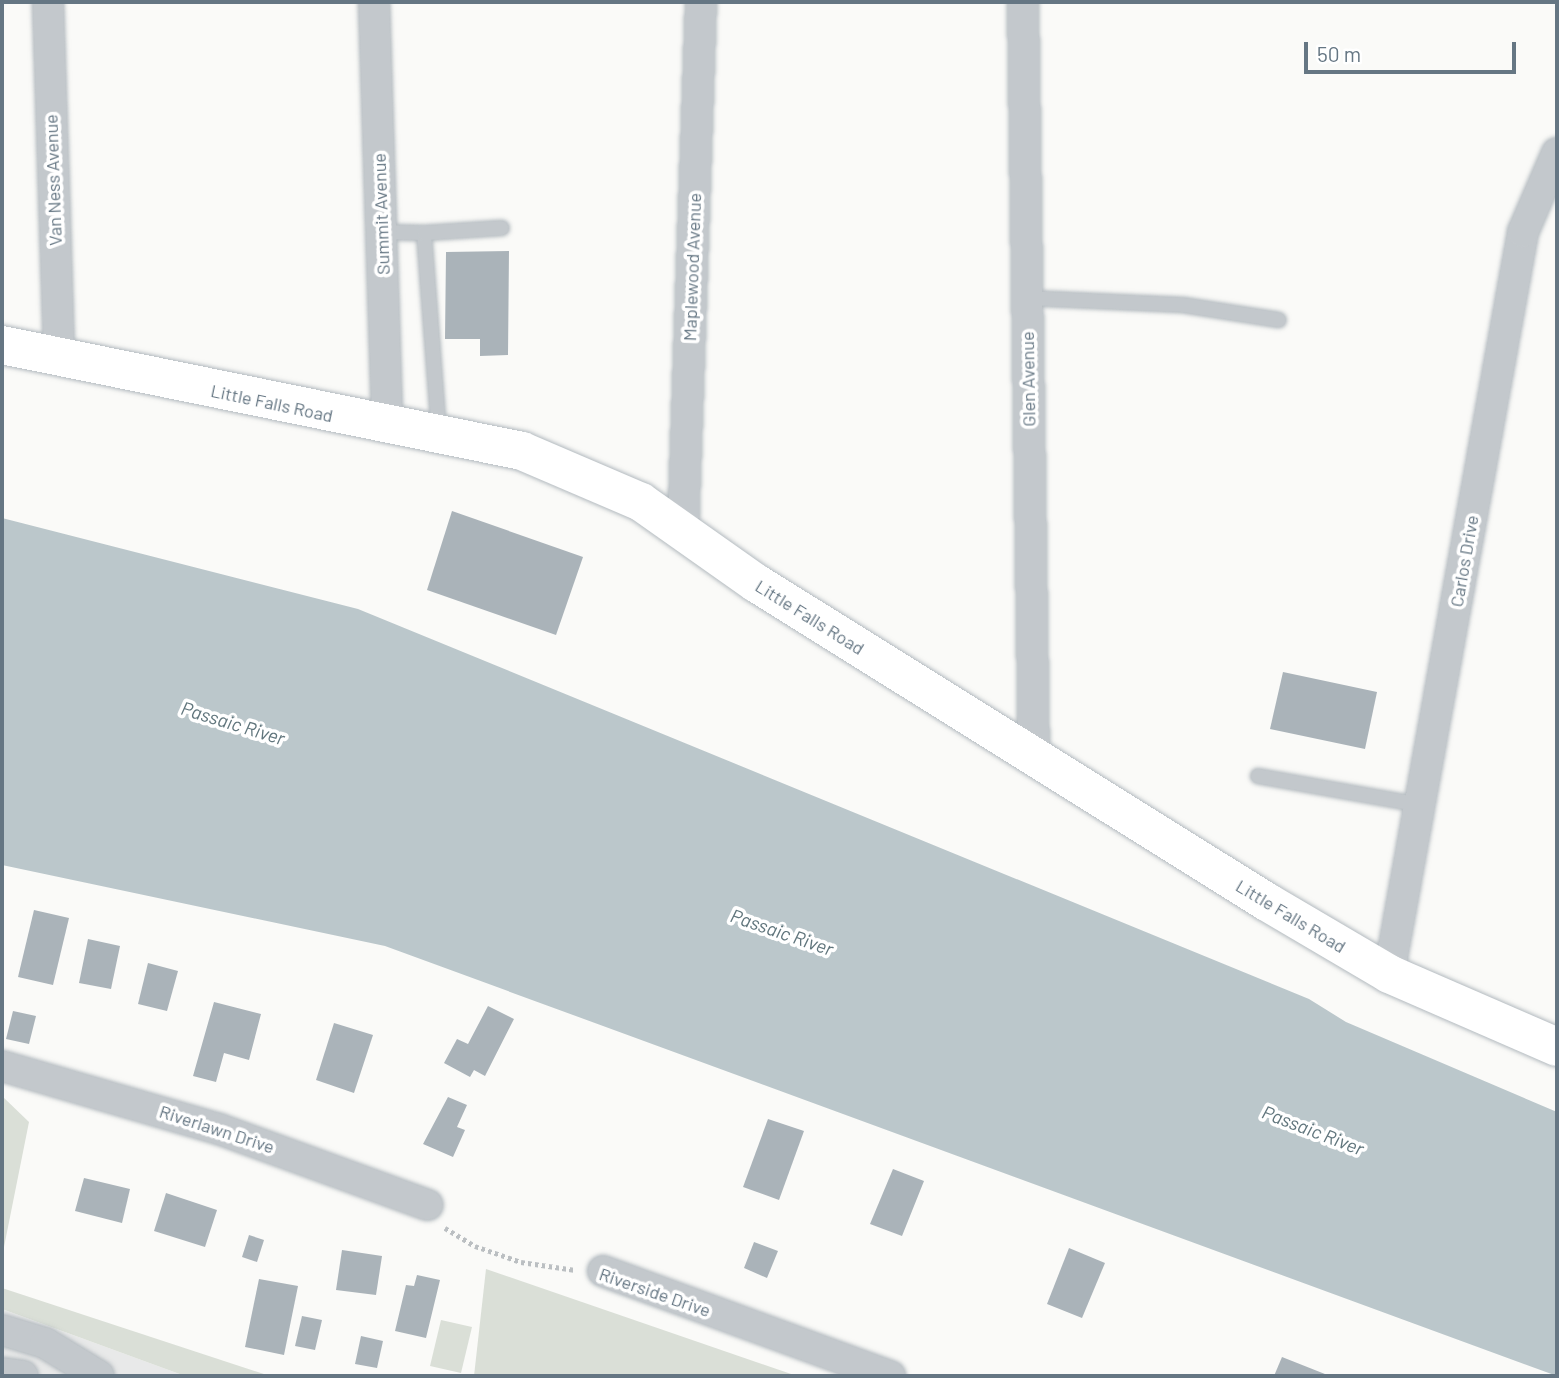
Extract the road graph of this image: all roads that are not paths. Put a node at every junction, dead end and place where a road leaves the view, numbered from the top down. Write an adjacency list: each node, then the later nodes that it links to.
1 (48, 2): 12 (street, Van Ness Avenue)
2 (374, 2): 7 (street, Summit Avenue)
3 (701, 2): 15 (street, Maplewood Avenue)
4 (1023, 2): 9 (street, Glen Avenue)
5 (1557, 153): 18 (street, Carlos Drive)
6 (502, 228): 8 (lane)
7 (381, 232): 8 (lane); 13 (street, Summit Avenue)
8 (424, 233): 14 (lane)
9 (1027, 298): 10 (lane); 16 (street, Glen Avenue)
10 (1279, 320)
11 (2, 345): 12 (street, Little Falls Road)
12 (59, 359): 13 (street, Little Falls Road)
13 (387, 426): 14 (street, Little Falls Road)
14 (439, 436): 15 (street, Little Falls Road)
15 (683, 533): 16 (street, Little Falls Road)
16 (1034, 757): 19 (street, Little Falls Road)
17 (1258, 776): 18 (lane)
18 (1420, 805): 19 (street, Carlos Drive)
19 (1389, 974): 20 (street, Little Falls Road)
20 (1557, 1047)
21 (2, 1066): 22 (street, Riverlawn Drive)
22 (428, 1205)
23 (603, 1271): 28 (street, Riverside Drive)
24 (2, 1330): 27 (street)
25 (2, 1373): 26 (street)
26 (23, 1376)
27 (99, 1376)
28 (890, 1376)

